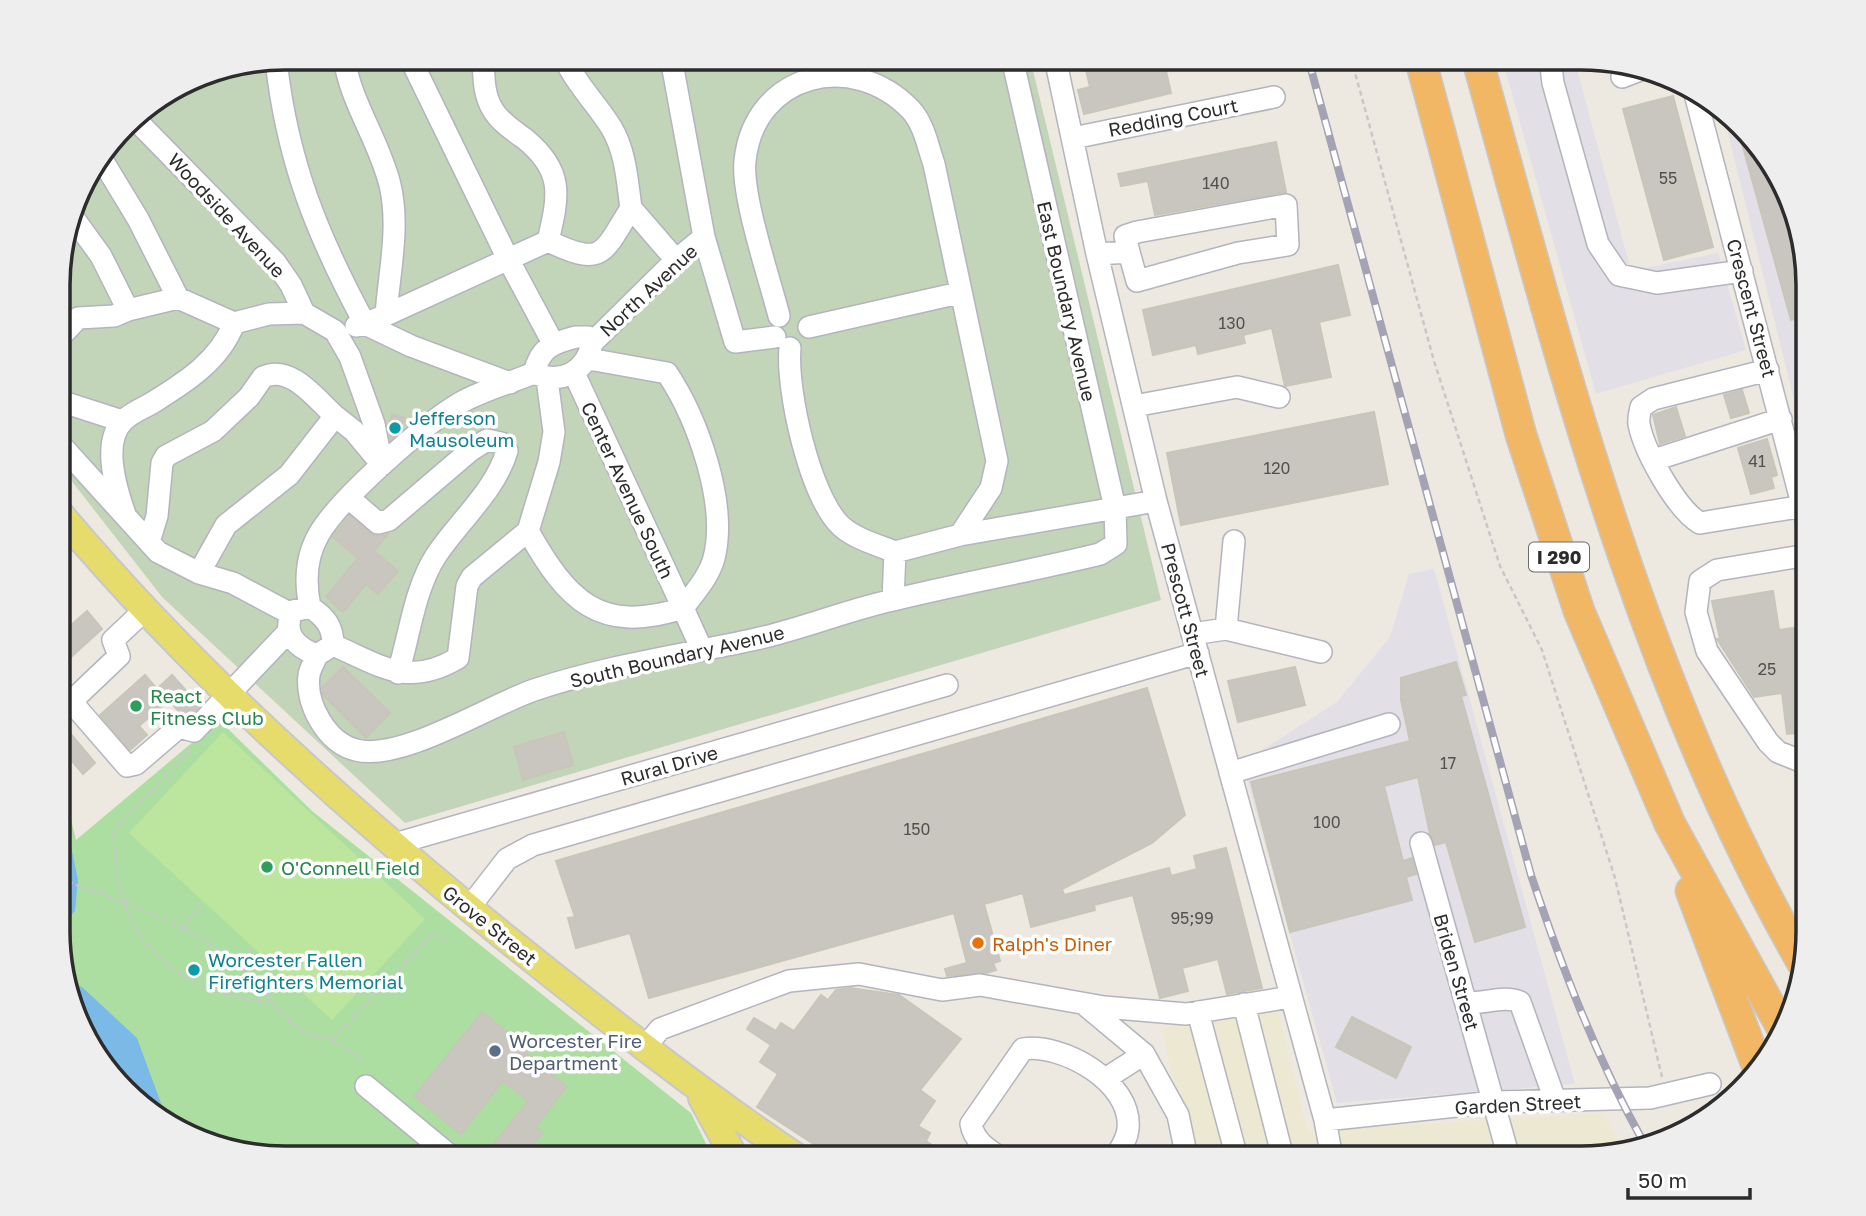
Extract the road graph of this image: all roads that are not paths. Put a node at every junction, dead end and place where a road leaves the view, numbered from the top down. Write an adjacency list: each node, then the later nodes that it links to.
1 (278, 70): 36 (street)
2 (347, 70): 34 (street)
3 (416, 70): 27 (street)
4 (484, 70): 24 (street)
5 (570, 70): 21 (street)
6 (673, 70): 23 (street)
7 (811, 70): 40 (street)
8 (822, 70): 30 (street)
9 (1015, 70): 58 (street, East Boundary Avenue)
10 (1058, 70): 19 (street, Prescott Street)
11 (1423, 70): 85 (highway, I 290)
12 (1480, 70): 89 (highway, I 290)
13 (1551, 70): 29 (street)
14 (1626, 75): 15 (street)
15 (1622, 77)
16 (1274, 97): 19 (street, Redding Court)
17 (1698, 105): 29 (street, Crescent Street)
18 (141, 125): 33 (street, Woodside Avenue)
19 (1073, 138): 26 (street, Prescott Street)
20 (106, 166): 31 (street)
21 (631, 208): 24 (street); 28 (street)
22 (79, 225): 32 (street)
23 (704, 237): 28 (street, North Avenue); 40 (street)
24 (548, 241): 27 (street)
25 (1129, 251): 25 (street); 26 (street)
26 (1097, 254): 48 (street, Prescott Street)
27 (508, 259): 34 (street); 41 (street)
28 (676, 260): 42 (street, North Avenue)
29 (1742, 271): 43 (street, Crescent Street)
30 (960, 293): 38 (street); 63 (street)
31 (178, 298): 32 (street); 35 (street)
32 (128, 310): 37 (street)
33 (304, 313): 35 (street); 39 (street)
34 (386, 315): 36 (street)
35 (234, 323): 51 (street)
36 (365, 324): 39 (street); 45 (street)
37 (70, 326)
38 (809, 327): 40 (street); 40 (street)
39 (335, 331): 54 (street)
40 (781, 334): 67 (street)
41 (553, 343): 42 (street); 44 (street)
42 (585, 358): 44 (street); 71 (street, Center Avenue South); 71 (street)
43 (1768, 370): 50 (street, Crescent Street); 53 (street)
44 (541, 376): 45 (street); 62 (street)
45 (510, 383): 54 (street)
46 (1279, 397): 48 (street)
47 (70, 404): 51 (street)
48 (1134, 406): 57 (street, Prescott Street)
49 (335, 416): 54 (street); 65 (street); 69 (street)
50 (1781, 419): 53 (street); 55 (street, Crescent Street)
51 (122, 421): 59 (street)
52 (70, 454): 59 (street)
53 (1654, 460): 60 (street)
54 (382, 465): 56 (street)
55 (1796, 477)
56 (350, 499): 73 (street); 79 (street)
57 (1156, 501): 58 (street); 75 (street, Prescott Street)
58 (1115, 508): 63 (street); 66 (street, East Boundary Avenue)
59 (126, 517): 65 (street)
60 (1796, 517)
61 (70, 525): 72 (main road, Grove Street)
62 (528, 531): 71 (street); 79 (street)
63 (960, 535): 67 (street)
64 (1234, 541): 74 (street)
65 (149, 542): 69 (street)
66 (1116, 544): 70 (street, South Boundary Avenue)
67 (895, 552): 70 (street)
68 (1796, 557): 83 (street)
69 (199, 573): 73 (street)
70 (893, 600): 76 (street, South Boundary Avenue)
71 (683, 608): 76 (street, Center Avenue South)
72 (146, 609): 81 (main road, Grove Street); 81 (street)
73 (296, 617): 77 (street); 77 (street); 81 (street)
74 (1226, 629): 75 (street); 78 (street)
75 (1195, 644): 84 (street, Prescott Street); 88 (street)
76 (701, 649): 77 (street, South Boundary Avenue)
77 (325, 650): 79 (street)
78 (1321, 652)
79 (398, 673)
80 (947, 685): 87 (street, Rural Drive)
81 (230, 696): 87 (main road, Grove Street)
82 (1389, 724): 84 (street)
83 (1796, 759)
84 (1230, 773): 90 (street, Prescott Street)
85 (1671, 824): 95 (highway, I 290); 98 (highway)
86 (1421, 843): 92 (street, Briden Street)
87 (391, 845): 88 (main road, Grove Street)
88 (469, 908): 96 (main road, Grove Street)
89 (1795, 949)
90 (1291, 997): 93 (street); 105 (street, Prescott Street)
91 (1082, 1003): 94 (street); 96 (street); 97 (street)
92 (1466, 1003): 103 (street); 104 (street, Briden Street)
93 (1244, 1004): 94 (street); 113 (street)
94 (1198, 1012): 112 (street)
95 (1777, 1019)
96 (644, 1048): 102 (main road, Grove Street)
97 (1144, 1054): 99 (street); 111 (street)
98 (1754, 1058)
99 (1105, 1079): 109 (street); 110 (street)
100 (1710, 1084): 103 (street, Garden Street)
101 (366, 1086): 106 (street)
102 (698, 1090): 107 (main road); 108 (main road, Grove Street)
103 (1555, 1100): 104 (street, Garden Street)
104 (1494, 1102): 105 (street, Garden Street); 115 (street, Briden Street)
105 (1325, 1120): 114 (street, Prescott Street)
106 (438, 1146)
107 (729, 1146)
108 (766, 1146)
109 (983, 1146)
110 (1121, 1146)
111 (1185, 1146)
112 (1234, 1146)
113 (1280, 1146)
114 (1330, 1146)
115 (1505, 1146)

